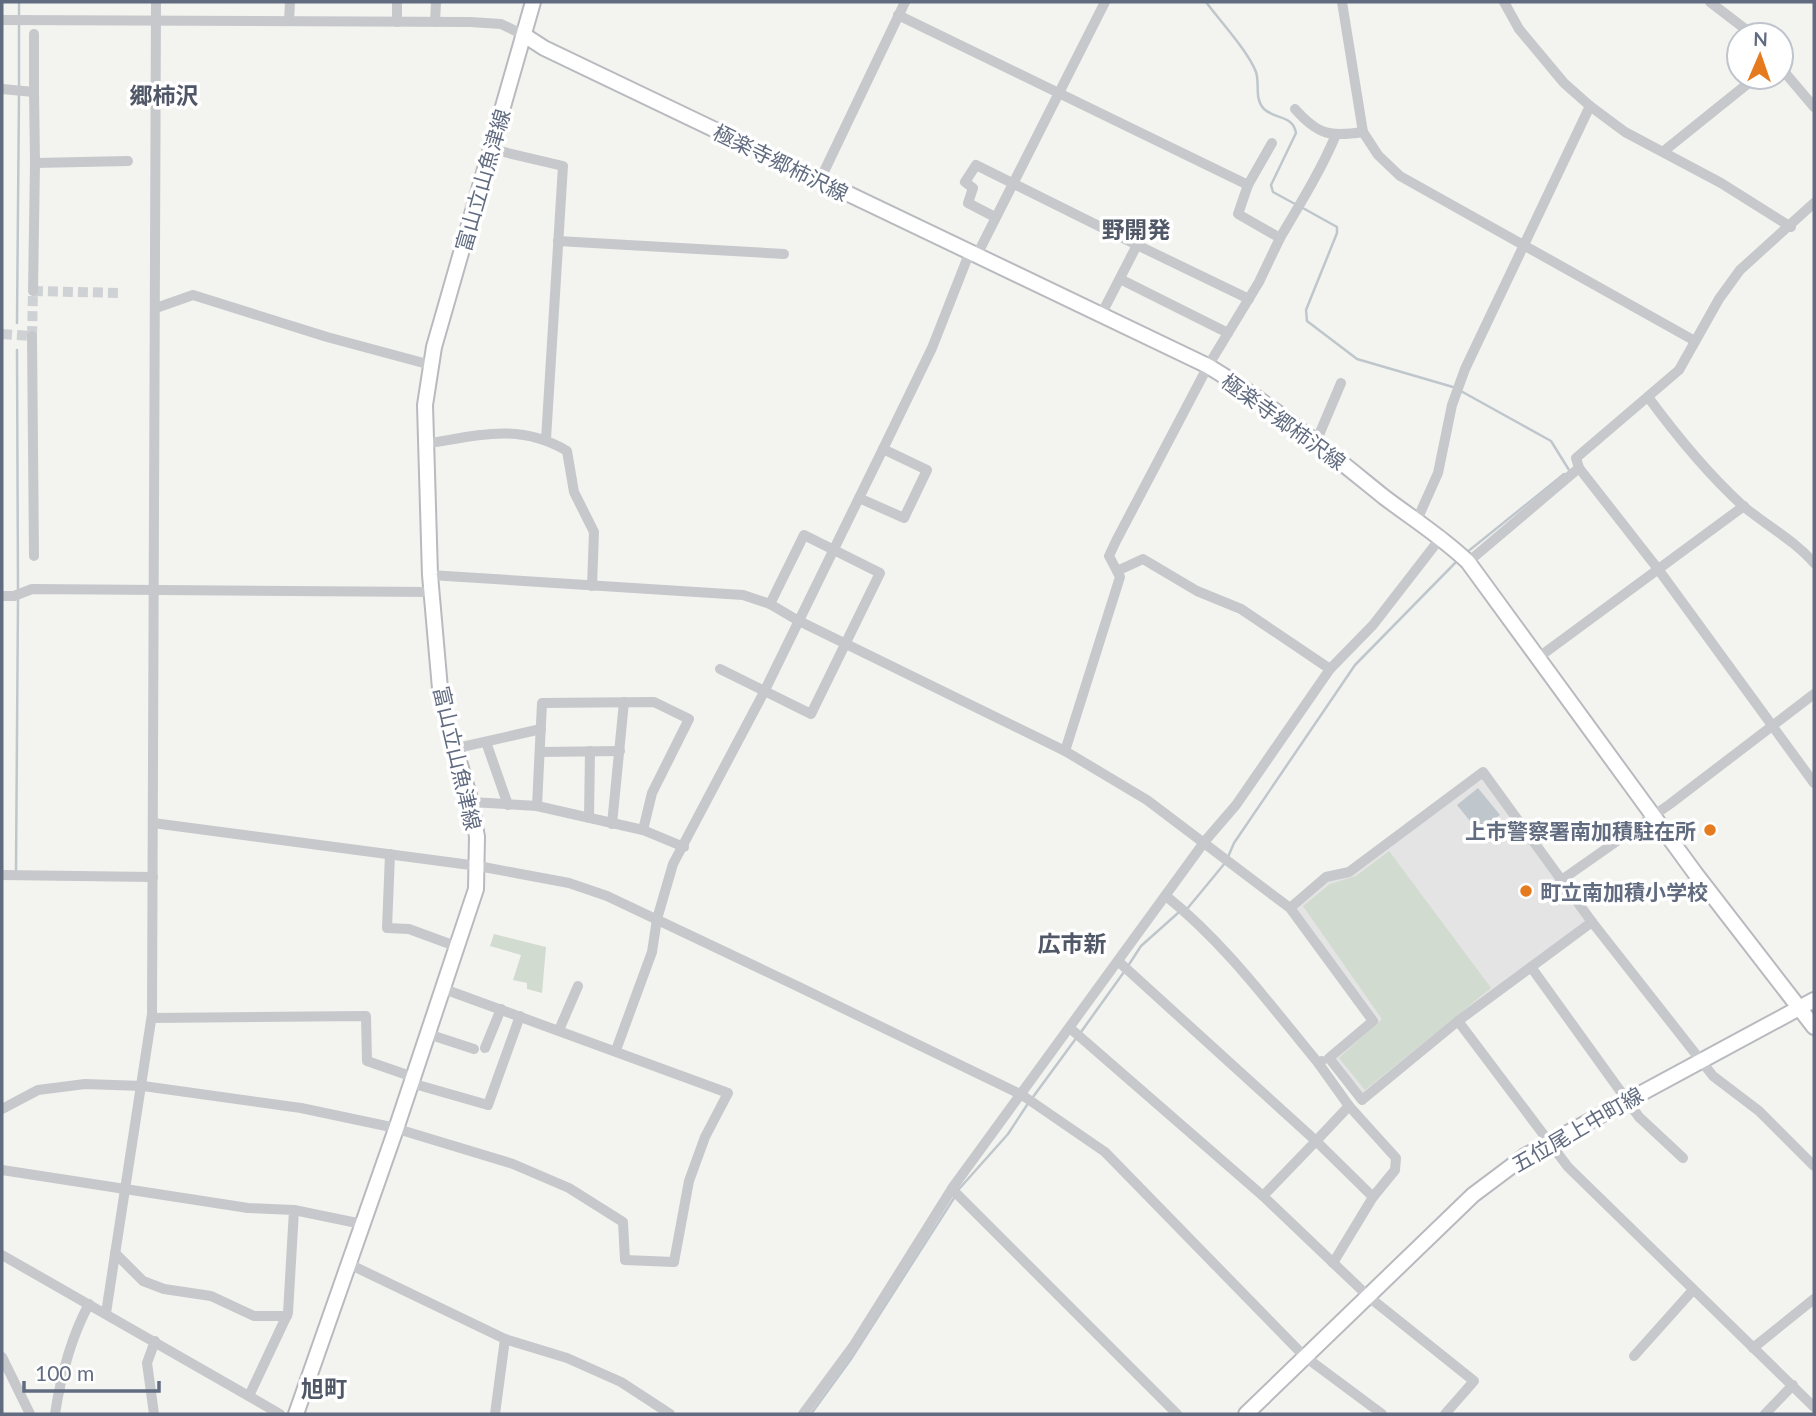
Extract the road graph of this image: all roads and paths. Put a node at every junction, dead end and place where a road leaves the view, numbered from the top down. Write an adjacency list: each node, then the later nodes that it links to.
1 (156, 2): 13 (street)
2 (290, 2): 14 (street)
3 (397, 2): 16 (street)
4 (436, 2): 17 (street)
5 (533, 2): 19 (main road, 富山立山魚津線)
6 (905, 2): 11 (street)
7 (1105, 2): 24 (street)
8 (1342, 2): 28 (street)
9 (1504, 2): 25 (street)
10 (1710, 2): 15 (street)
11 (898, 15): 24 (street); 35 (street)
12 (2, 20): 13 (street)
13 (156, 21): 14 (street); 50 (street)
14 (289, 21): 16 (street)
15 (1735, 21)
16 (397, 22): 17 (street)
17 (436, 22): 19 (street)
18 (34, 34): 23 (street)
19 (524, 35): 31 (main road, 富山立山魚津線); 35 (main road, 極楽寺郷柿沢線)
20 (1795, 85): 26 (street)
21 (2, 89): 23 (street)
22 (1739, 91): 32 (street)
23 (34, 92): 34 (street)
24 (1058, 93): 36 (street); 37 (street)
25 (1590, 106): 32 (street); 43 (street)
26 (1814, 107)
27 (1295, 109): 29 (street)
28 (1363, 132): 29 (street); 43 (street)
29 (1335, 137): 41 (street)
30 (1272, 143): 37 (street)
31 (491, 149): 42 (street); 55 (main road, 富山立山魚津線)
32 (1664, 151): 40 (street)
33 (128, 161): 34 (street)
34 (35, 163): 48 (street)
35 (820, 180): 46 (main road, 極楽寺郷柿沢線)
36 (1012, 182): 39 (street); 39 (street); 44 (street)
37 (1248, 184): 41 (street)
38 (1814, 203): 40 (street)
39 (995, 217): 46 (street)
40 (1791, 227): 54 (street)
41 (1280, 238): 49 (street)
42 (558, 241): 45 (street); 59 (street)
43 (1523, 244): 54 (street); 66 (street)
44 (1137, 245): 47 (street); 49 (street)
45 (784, 254)
46 (972, 254): 51 (main road, 極楽寺郷柿沢線); 62 (street)
47 (1119, 279): 51 (street); 52 (street)
48 (33, 291)
49 (1249, 299): 52 (street)
50 (156, 307): 55 (street); 76 (street)
51 (1101, 315): 56 (main road, 極楽寺郷柿沢線)
52 (1228, 333): 56 (street)
53 (32, 336): 69 (street)
54 (1695, 341): 58 (street)
55 (431, 365): 61 (main road, 富山立山魚津線)
56 (1208, 366): 60 (main road, 極楽寺郷柿沢線); 73 (street)
57 (1341, 383): 60 (street)
58 (1648, 397): 63 (street); 65 (street)
59 (546, 439): 61 (street); 75 (street)
60 (1316, 442): 66 (main road, 極楽寺郷柿沢線)
61 (425, 444): 74 (main road, 富山立山魚津線)
62 (883, 449): 64 (street); 64 (street)
63 (1579, 468): 70 (street); 72 (street)
64 (859, 498): 68 (street)
65 (1744, 506): 71 (street); 72 (street)
66 (1417, 520): 67 (main road, 極楽寺郷柿沢線)
67 (1442, 536): 70 (main road, 極楽寺郷柿沢線); 84 (street)
68 (832, 548): 79 (street); 80 (street); 81 (street)
69 (34, 556)
70 (1468, 562): 82 (main road, 極楽寺郷柿沢線)
71 (1814, 563)
72 (1658, 569): 82 (street); 88 (street)
73 (1118, 571): 84 (street); 94 (street)
74 (430, 575): 75 (street); 77 (main road, 富山立山魚津線)
75 (592, 586): 79 (street)
76 (155, 592): 77 (street); 78 (street); 102 (street)
77 (431, 592): 91 (main road, 富山立山魚津線)
78 (2, 596)
79 (770, 604): 80 (street)
80 (797, 620): 81 (street); 85 (street)
81 (846, 643): 85 (street); 94 (street)
82 (1539, 657): 100 (main road, 極楽寺郷柿沢線)
83 (720, 669): 85 (street)
84 (1330, 669): 105 (street)
85 (764, 692): 106 (street)
86 (1814, 694): 88 (street)
87 (624, 702): 89 (street); 93 (street); 104 (street)
88 (1772, 725): 96 (street); 100 (street)
89 (541, 729): 90 (street); 95 (street)
90 (486, 742): 91 (street); 98 (street)
91 (453, 749): 97 (main road, 富山立山魚津線)
92 (590, 751): 93 (street); 95 (street); 101 (street)
93 (620, 751): 103 (street)
94 (1065, 751): 105 (street)
95 (540, 752): 99 (street)
96 (1814, 783)
97 (471, 802): 98 (street); 108 (main road, 富山立山魚津線)
98 (508, 805): 99 (street)
99 (537, 806): 101 (street)
100 (1654, 813): 111 (street); 122 (main road, 極楽寺郷柿沢線)
101 (589, 818): 103 (street)
102 (153, 823): 107 (street); 110 (street)
103 (612, 824): 104 (street)
104 (643, 831): 106 (street)
105 (1205, 841): 112 (street); 113 (street)
106 (684, 847): 114 (street)
107 (390, 854): 108 (street); 116 (street)
108 (478, 866): 114 (street); 116 (main road, 富山立山魚津線)
109 (2, 875): 110 (street)
110 (153, 877): 125 (street)
111 (1560, 881): 113 (street); 115 (street)
112 (1166, 896): 117 (street); 132 (street)
113 (1290, 908): 132 (street)
114 (657, 919): 131 (street); 136 (street)
115 (1592, 922): 118 (street); 133 (street)
116 (458, 947): 120 (main road, 富山立山魚津線)
117 (1119, 962): 128 (street); 141 (street)
118 (1531, 967): 126 (street); 137 (street)
119 (578, 986): 129 (street)
120 (444, 989): 123 (street); 130 (main road, 富山立山魚津線)
121 (1814, 1000): 122 (main road, 五位尾上中町線)
122 (1801, 1008): 127 (main road, 極楽寺郷柿沢線); 133 (main road, 五位尾上中町線)
123 (501, 1009): 124 (street); 130 (street)
124 (520, 1016): 129 (street); 134 (street)
125 (152, 1018): 134 (street); 135 (street)
126 (1458, 1021): 132 (street); 142 (street)
127 (1814, 1027)
128 (1071, 1029): 136 (street); 148 (street)
129 (559, 1030): 131 (street)
130 (428, 1034): 134 (main road, 富山立山魚津線)
131 (616, 1050): 140 (street)
132 (1324, 1061): 138 (street)
133 (1700, 1062): 137 (main road, 五位尾上中町線); 144 (street)
134 (412, 1080): 140 (main road, 富山立山魚津線)
135 (143, 1086): 139 (street); 140 (street); 146 (street)
136 (1022, 1095): 147 (street); 165 (street)
137 (1626, 1100): 142 (main road, 五位尾上中町線); 143 (street)
138 (1349, 1107): 141 (street); 149 (street)
139 (2, 1109)
140 (397, 1129): 151 (main road, 富山立山魚津線)
141 (1316, 1141): 148 (street); 149 (street)
142 (1547, 1142): 156 (street); 157 (main road, 五位尾上中町線)
143 (1683, 1158)
144 (1814, 1166)
145 (2, 1170): 146 (street)
146 (126, 1189): 150 (street); 152 (street)
147 (952, 1189): 178 (street); 179 (street)
148 (1263, 1196): 154 (street)
149 (1373, 1197): 154 (street)
150 (294, 1210): 151 (street); 161 (street)
151 (362, 1224): 155 (main road, 富山立山魚津線)
152 (115, 1253): 160 (street); 161 (street)
153 (2, 1255): 159 (street)
154 (1333, 1263): 157 (street)
155 (349, 1264): 162 (street); 175 (main road, 富山立山魚津線)
156 (1693, 1290): 164 (street); 166 (street)
157 (1368, 1297): 165 (main road, 五位尾上中町線); 182 (street)
158 (1814, 1299): 164 (street)
159 (89, 1304): 160 (street); 172 (street)
160 (106, 1313): 163 (street)
161 (287, 1316): 169 (street)
162 (505, 1339): 176 (street); 177 (street)
163 (155, 1341): 169 (street); 173 (street)
164 (1752, 1348): 168 (street)
165 (1304, 1356): 180 (main road, 五位尾上中町線); 181 (street)
166 (1633, 1356)
167 (2, 1357): 171 (street)
168 (1793, 1385): 170 (street); 183 (street)
169 (249, 1396): 174 (street)
170 (1814, 1407)
171 (30, 1414)
172 (55, 1414)
173 (154, 1414)
174 (280, 1414)
175 (296, 1414)
176 (495, 1414)
177 (670, 1414)
178 (803, 1414)
179 (1177, 1414)
180 (1246, 1414)
181 (1382, 1414)
182 (1445, 1414)
183 (1765, 1414)

